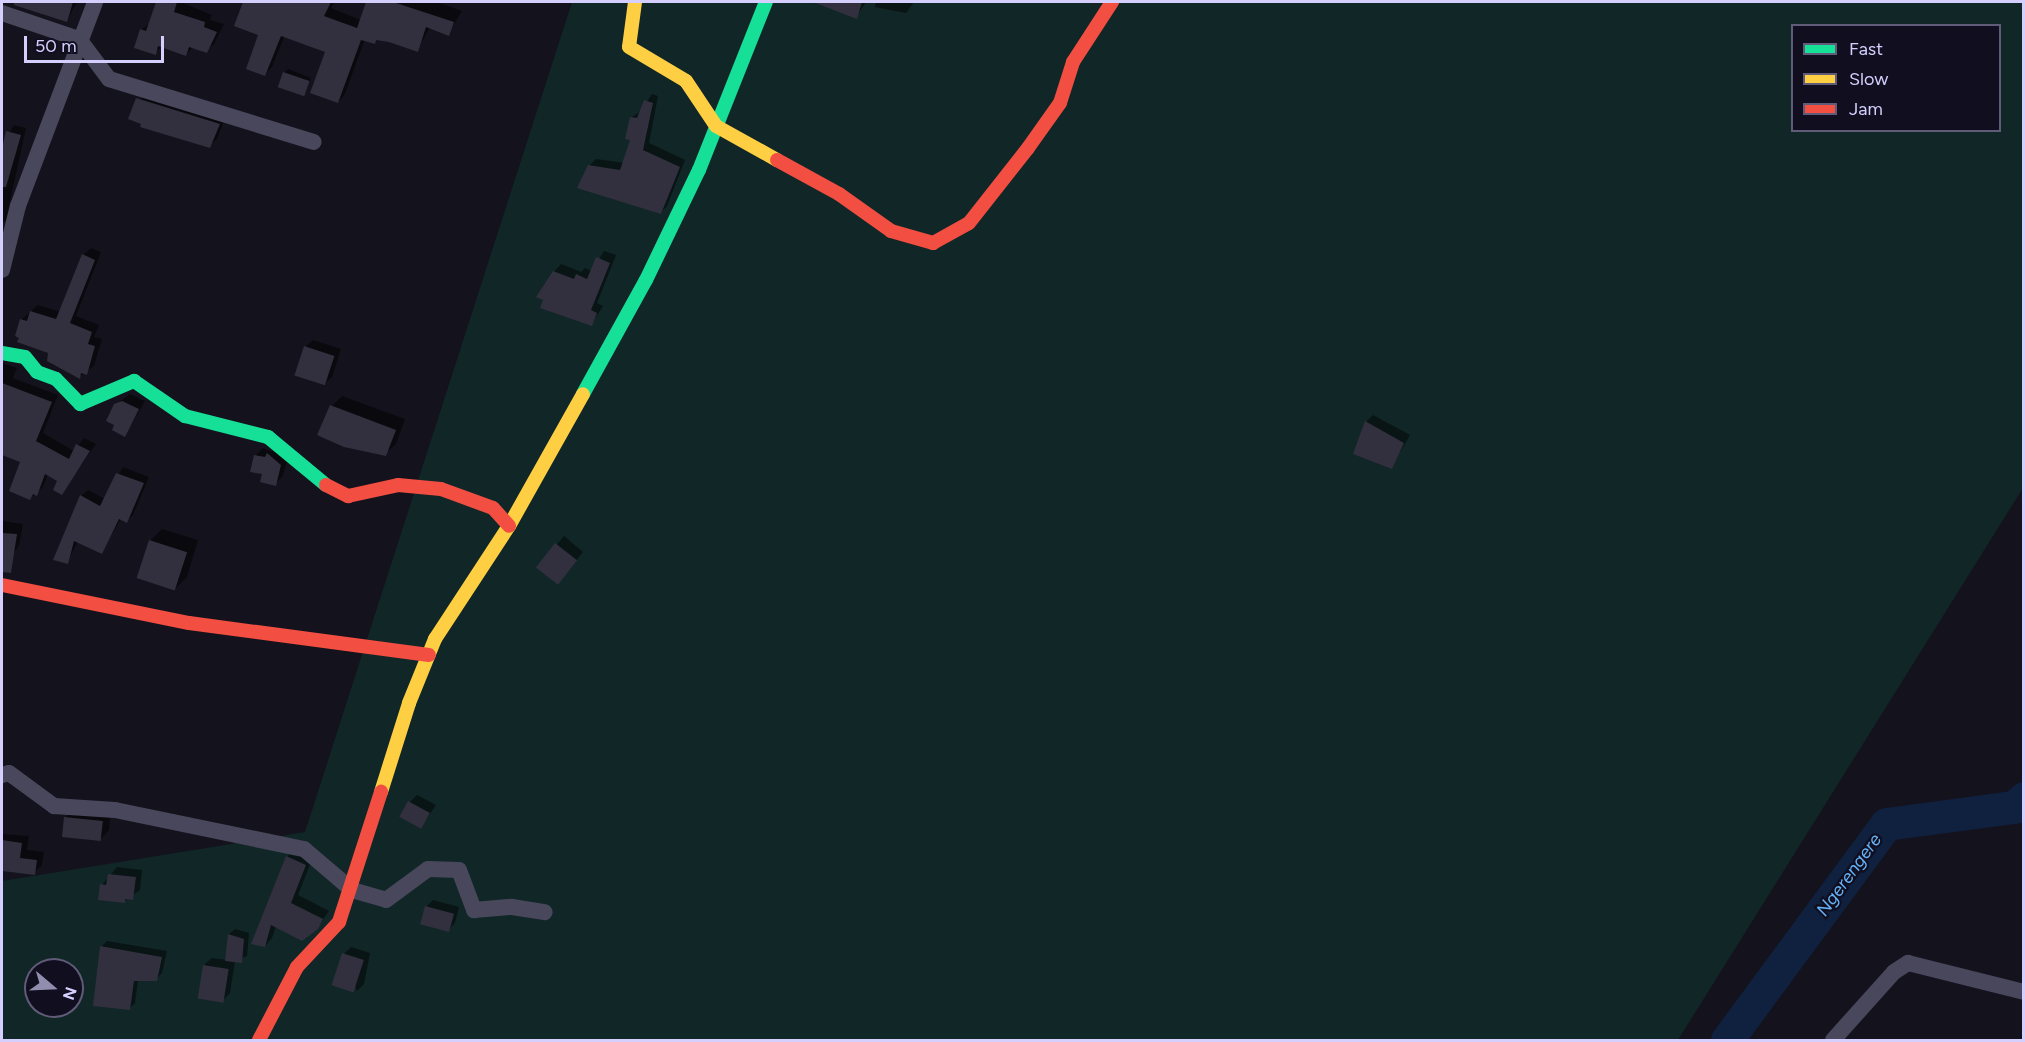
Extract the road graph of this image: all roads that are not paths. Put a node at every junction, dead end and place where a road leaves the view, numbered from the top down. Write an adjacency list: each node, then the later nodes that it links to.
1 (95, 2): 6 (street)
2 (635, 2): 7 (street)
3 (766, 2): 7 (street)
4 (1112, 2): 7 (street)
5 (2, 13): 6 (street)
6 (79, 39): 8 (street); 9 (street)
7 (716, 126): 11 (street)
8 (314, 142)
9 (2, 270)
10 (2, 353): 11 (street)
11 (508, 526): 13 (street)
12 (2, 585): 13 (street)
13 (429, 655): 15 (street)
14 (2, 775): 15 (street)
15 (352, 891): 16 (street); 18 (street)
16 (545, 912)
17 (2024, 992): 19 (street)
18 (259, 1041)
19 (1833, 1041)

